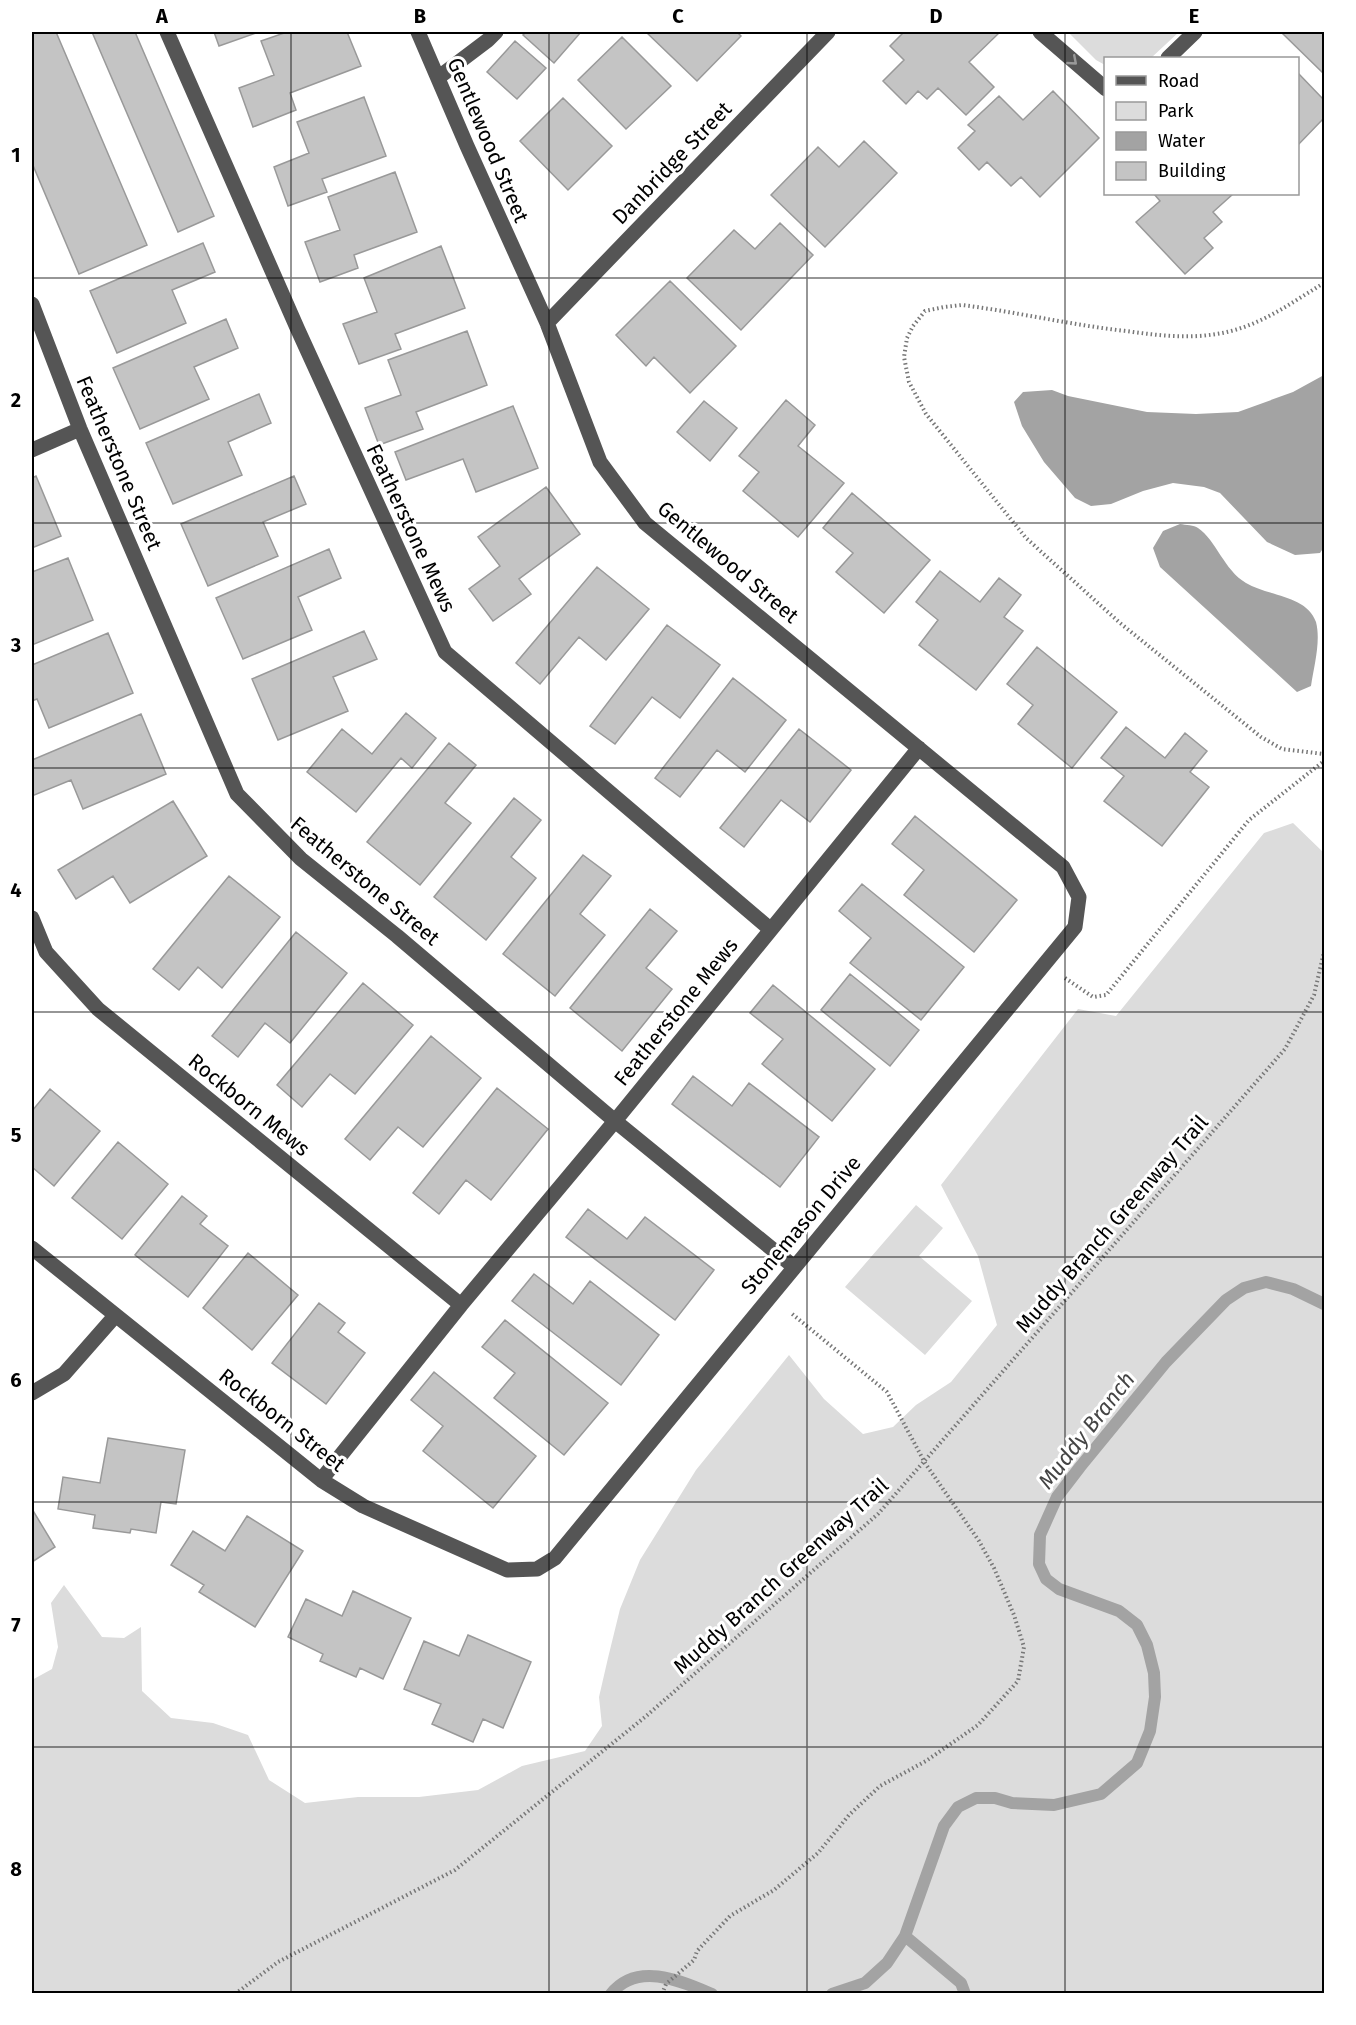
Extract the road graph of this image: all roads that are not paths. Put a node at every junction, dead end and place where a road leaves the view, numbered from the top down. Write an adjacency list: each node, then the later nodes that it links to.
1 (167, 32): 17 (street, Featherstone Mews)
2 (418, 32): 8 (street, Gentlewood Street)
3 (496, 32): 8 (street)
4 (828, 32): 11 (street, Danbridge Street)
5 (1040, 32): 9 (street, one-way to 9)
6 (1195, 32): 7 (street)
7 (1169, 57)
8 (439, 77): 11 (street, Gentlewood Street)
9 (1104, 87)
10 (32, 304): 12 (street, Featherstone Street)
11 (547, 323): 14 (street, Gentlewood Street)
12 (80, 429): 13 (street); 18 (street, Featherstone Street)
13 (32, 450)
14 (919, 748): 15 (street, Gentlewood Street); 17 (street, Featherstone Mews)
15 (1079, 897): 20 (street, Stonemason Drive)
16 (32, 918): 21 (street, Rockborn Mews)
17 (770, 929): 18 (street, Featherstone Mews)
18 (615, 1121): 20 (street, Featherstone Street); 21 (street)
19 (32, 1248): 22 (street, Rockborn Street)
20 (794, 1266): 25 (street, Stonemason Drive)
21 (461, 1305): 24 (street)
22 (115, 1316): 23 (street); 24 (street, Rockborn Street)
23 (32, 1393)
24 (321, 1480): 25 (street, Rockborn Street)
25 (537, 1569)

